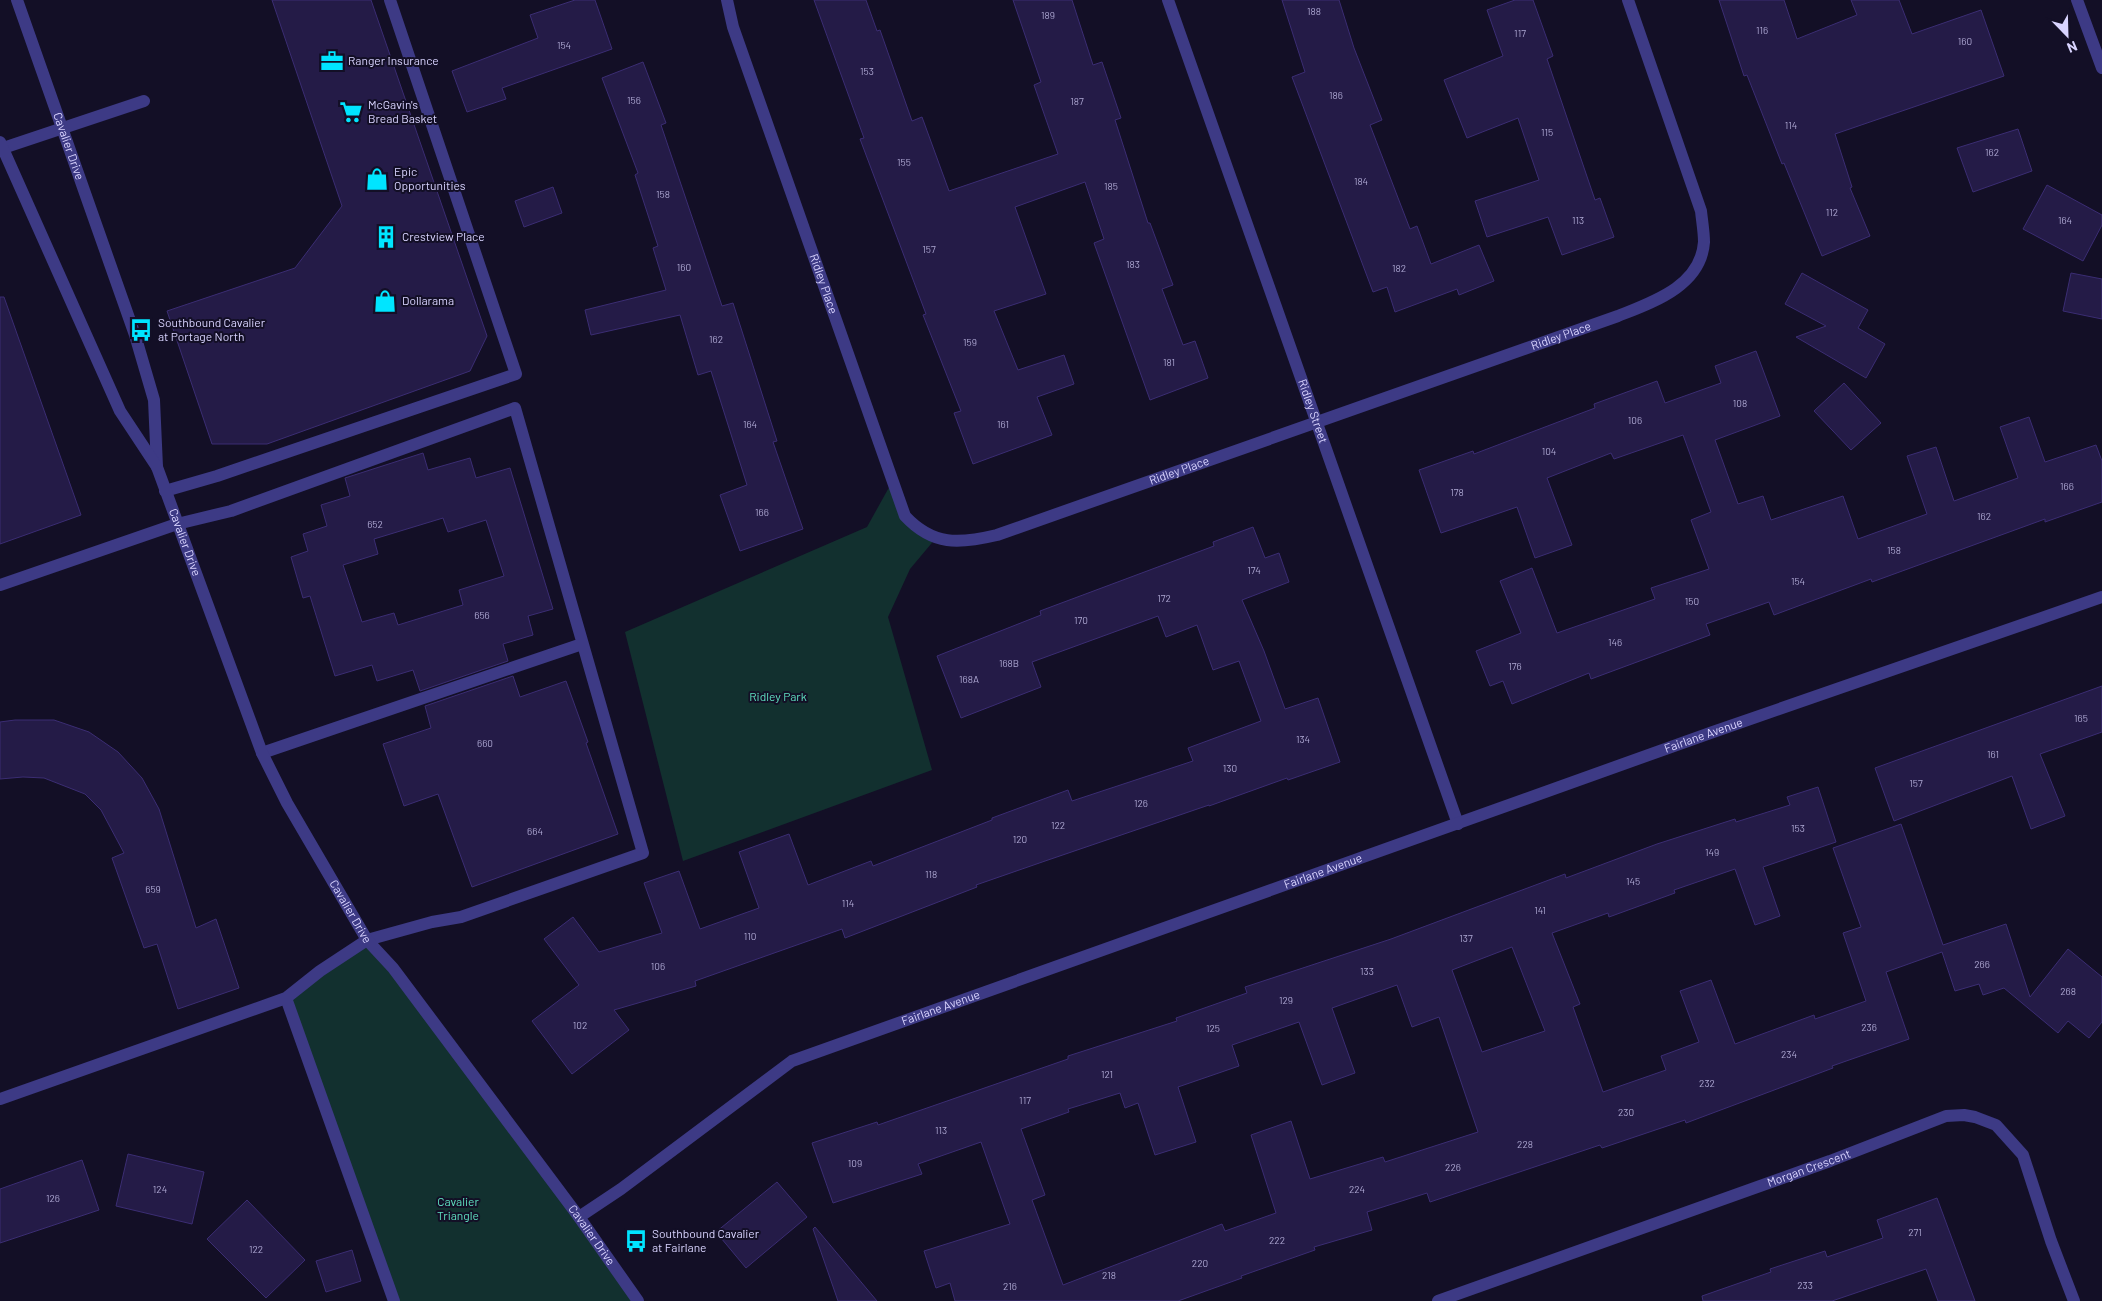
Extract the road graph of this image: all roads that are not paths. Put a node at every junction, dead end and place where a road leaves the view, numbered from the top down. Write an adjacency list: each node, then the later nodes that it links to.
1 (17, 0): 9 (street, Cavalier Drive)
2 (390, 0): 13 (street)
3 (727, 0): 11 (street, Ridley Place)
4 (1168, 0): 11 (street, Ridley Street)
5 (1628, 0): 11 (street, Ridley Place)
6 (2077, 0): 7 (street)
7 (2102, 68)
8 (144, 101): 9 (street)
9 (63, 128): 10 (street); 12 (street, Cavalier Drive)
10 (1, 146): 12 (street, Cavalier Drive)
11 (1317, 422): 19 (street, Ridley Street)
12 (157, 468): 13 (street, Cavalier Drive)
13 (165, 490): 14 (street, Cavalier Drive)
14 (178, 524): 15 (street); 17 (street); 18 (street, Cavalier Drive)
15 (0, 585)
16 (2102, 597): 19 (street, Fairlane Avenue)
17 (582, 644): 18 (street); 20 (street)
18 (262, 754): 20 (street, Cavalier Drive)
19 (1458, 824): 23 (street, Fairlane Avenue)
20 (367, 940): 21 (street); 23 (street, Cavalier Drive)
21 (286, 998): 22 (street); 24 (street)
22 (0, 1099)
23 (579, 1217): 25 (street, Cavalier Drive)
24 (394, 1301)
25 (638, 1301)
26 (1438, 1301): 27 (street, Morgan Crescent)
27 (2074, 1301)

